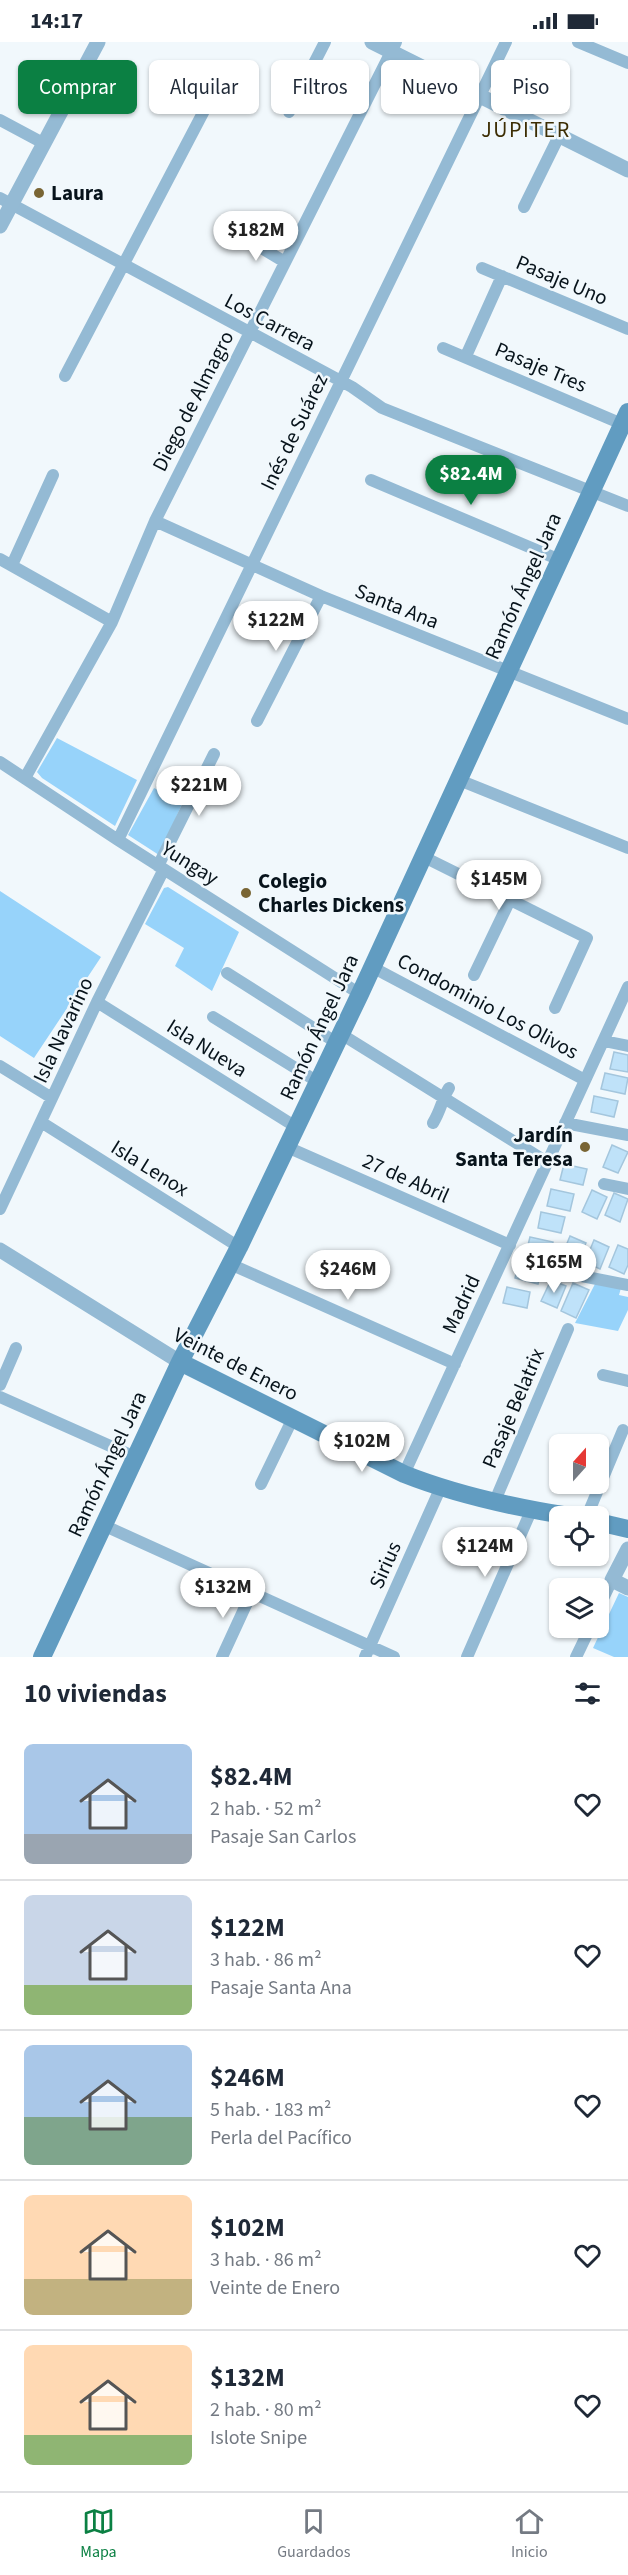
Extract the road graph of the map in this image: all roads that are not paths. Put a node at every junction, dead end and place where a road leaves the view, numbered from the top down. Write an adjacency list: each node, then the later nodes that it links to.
1 (325, 42): 7 (street)
2 (372, 42): 6 (street)
3 (506, 42): 9 (street, Inés de Suárez)
4 (578, 42): 8 (street)
5 (94, 43): 13 (street)
6 (394, 47): 9 (street); 19 (street, Diego de Almagro)
7 (316, 60)
8 (628, 63)
9 (480, 96): 12 (street); 28 (street, Inés de Suárez)
10 (202, 114): 20 (street)
11 (0, 120): 13 (street)
12 (559, 136): 14 (street); 16 (street)
13 (43, 143): 15 (street)
14 (628, 170)
15 (6, 201): 17 (street); 20 (street, Los Carrera)
16 (525, 207)
17 (0, 226)
18 (243, 237): 19 (street)
19 (285, 261): 24 (street, Diego de Almagro)
20 (123, 265): 24 (street, Los Carrera); 27 (street)
21 (482, 268): 22 (street, Pasaje Uno)
22 (502, 276): 23 (street, Pasaje Uno); 26 (street)
23 (628, 329)
24 (249, 333): 28 (street, Los Carrera); 34 (street, Diego de Almagro)
25 (443, 348): 26 (street, Pasaje Tres)
26 (466, 356): 29 (street, Pasaje Tres)
27 (65, 376)
28 (341, 381): 32 (street, Los Carrera); 38 (street, Inés de Suárez)
29 (625, 418): 32 (main road, Ramón Ángel Jara)
30 (53, 475): 37 (street)
31 (371, 480): 36 (street)
32 (591, 492): 33 (street, Los Carrera); 36 (main road, Ramón Ángel Jara)
33 (628, 506)
34 (155, 521): 38 (street, Santa Ana); 40 (street, Diego de Almagro)
35 (0, 559): 37 (street)
36 (560, 560): 41 (main road, Ramón Ángel Jara)
37 (12, 565): 40 (street)
38 (251, 566): 39 (street, Santa Ana); 48 (street, Inés de Suárez)
39 (321, 596): 41 (street, Santa Ana); 43 (street)
40 (112, 622): 46 (street, Diego de Almagro)
41 (508, 673): 42 (street, Santa Ana); 47 (main road, Ramón Ángel Jara)
42 (628, 719)
43 (257, 721)
44 (214, 754): 51 (street, Isla Navarino)
45 (0, 762): 46 (street, Yungay)
46 (25, 778): 48 (street, Yungay)
47 (459, 780): 49 (street); 50 (main road, Ramón Ángel Jara)
48 (118, 840): 51 (street, Yungay)
49 (628, 848)
50 (424, 857): 52 (street); 53 (main road, Ramón Ángel Jara)
51 (161, 867): 57 (street, Yungay); 58 (street, Isla Navarino)
52 (510, 900): 55 (street); 59 (street)
53 (372, 967): 57 (main road, Ramón Ángel Jara); 65 (street, Condominio Los Olivos)
54 (227, 973): 61 (street)
55 (474, 975)
56 (628, 987): 62 (street, Madrid)
57 (360, 994): 61 (main road, Ramón Ángel Jara)
58 (97, 1002): 68 (street, Isla Navarino); 72 (street, Isla Nueva)
59 (555, 1008)
60 (213, 1017): 66 (street)
61 (339, 1038): 66 (main road, Ramón Ángel Jara); 67 (street)
62 (604, 1041): 63 (street); 65 (street, Madrid)
63 (628, 1046)
64 (0, 1066): 68 (street)
65 (585, 1080): 71 (street, Madrid)
66 (318, 1082): 72 (main road, Ramón Ángel Jara)
67 (446, 1092): 70 (street); 75 (street)
68 (52, 1098): 69 (street, Isla Navarino)
69 (41, 1122): 78 (street, Isla Navarino); 80 (street, Isla Lenox)
70 (433, 1123)
71 (565, 1123): 73 (street); 75 (street, Madrid)
72 (296, 1127): 74 (main road, Ramón Ángel Jara)
73 (628, 1135)
74 (287, 1147): 79 (street, 27 de Abril); 80 (main road, Ramón Ángel Jara)
75 (547, 1162): 79 (street, Madrid)
76 (604, 1184): 77 (street)
77 (628, 1189)
78 (0, 1209)
79 (510, 1245): 88 (street, Madrid)
80 (239, 1247): 82 (main road, Ramón Ángel Jara)
81 (0, 1250): 87 (street, Veinte de Enero)
82 (230, 1264): 87 (main road, Ramón Ángel Jara); 88 (street)
83 (556, 1271): 84 (street)
84 (628, 1286)
85 (568, 1329): 99 (street, Pasaje Belatrix)
86 (16, 1348): 91 (street)
87 (180, 1362): 93 (main road, Veinte de Enero); 95 (main road, Ramón Ángel Jara)
88 (455, 1364): 96 (street, Madrid)
89 (603, 1375): 90 (street)
90 (628, 1381)
91 (0, 1385)
92 (0, 1397): 95 (street)
93 (293, 1418): 96 (main road, Veinte de Enero); 97 (street)
94 (623, 1430): 100 (street)
95 (135, 1457): 103 (main road, Ramón Ángel Jara)
96 (404, 1474): 98 (main road, Veinte de Enero)
97 (261, 1484)
98 (440, 1488): 99 (main road, Veinte de Enero); 112 (street, Sirius)
99 (494, 1503): 101 (main road, Veinte de Enero)
100 (591, 1506)
101 (531, 1510): 102 (main road, Veinte de Enero); 116 (street)
102 (549, 1513)
103 (104, 1525): 110 (street); 113 (main road, Ramón Ángel Jara)
104 (609, 1525): 105 (main road)
105 (628, 1529)
106 (628, 1549): 107 (street)
107 (612, 1580): 108 (street); 109 (street)
108 (609, 1586)
109 (628, 1588)
110 (251, 1594): 112 (street); 114 (street)
111 (585, 1638): 117 (street)
112 (367, 1652): 115 (street)
113 (42, 1657)
114 (222, 1657)
115 (394, 1657)
116 (467, 1657)
117 (576, 1657)

